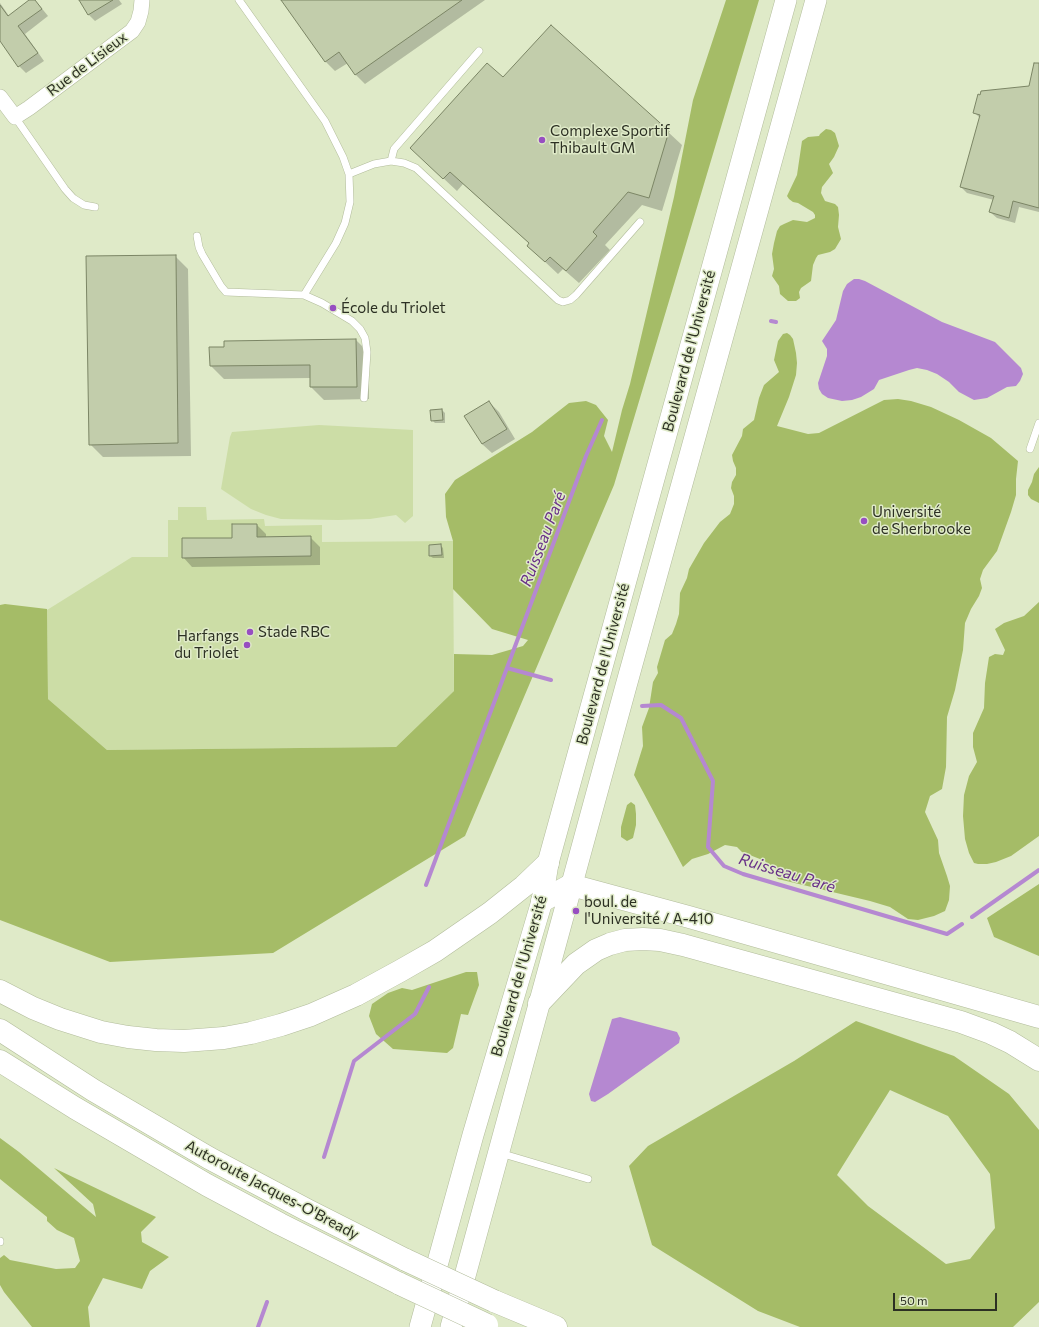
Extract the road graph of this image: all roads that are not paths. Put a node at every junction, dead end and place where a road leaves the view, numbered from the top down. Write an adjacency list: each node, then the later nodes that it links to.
1 (142, 0): 7 (street, Rue de Lisieux)
2 (239, 0): 9 (lane)
3 (786, 0): 17 (main road, Boulevard de l'Université)
4 (816, 0): 18 (main road, Boulevard de l'Université)
5 (479, 51): 8 (lane)
6 (0, 97): 7 (street)
7 (15, 117): 10 (lane)
8 (391, 161): 9 (lane); 11 (lane)
9 (349, 174): 13 (lane)
10 (95, 207)
11 (640, 222)
12 (196, 236): 13 (lane)
13 (304, 295): 14 (lane)
14 (364, 398)
15 (1039, 423): 16 (lane)
16 (1030, 449)
17 (548, 863): 19 (main road, Boulevard de l'Université); 20 (highway)
18 (571, 885): 19 (highway); 21 (main road, Boulevard de l'Université); 22 (highway)
19 (542, 901): 29 (main road, Boulevard de l'Université)
20 (0, 991)
21 (539, 1003): 24 (highway); 26 (main road, Boulevard de l'Université)
22 (1039, 1017)
23 (0, 1030): 31 (highway, Autoroute Jacques-O'Bready, bridge)
24 (1039, 1060)
25 (0, 1061): 28 (highway, Autoroute Jacques-O'Bready, bridge)
26 (498, 1152): 27 (lane); 30 (main road, Boulevard de l'Université)
27 (588, 1179)
28 (490, 1326)
29 (420, 1327)
30 (451, 1327)
31 (556, 1327)

